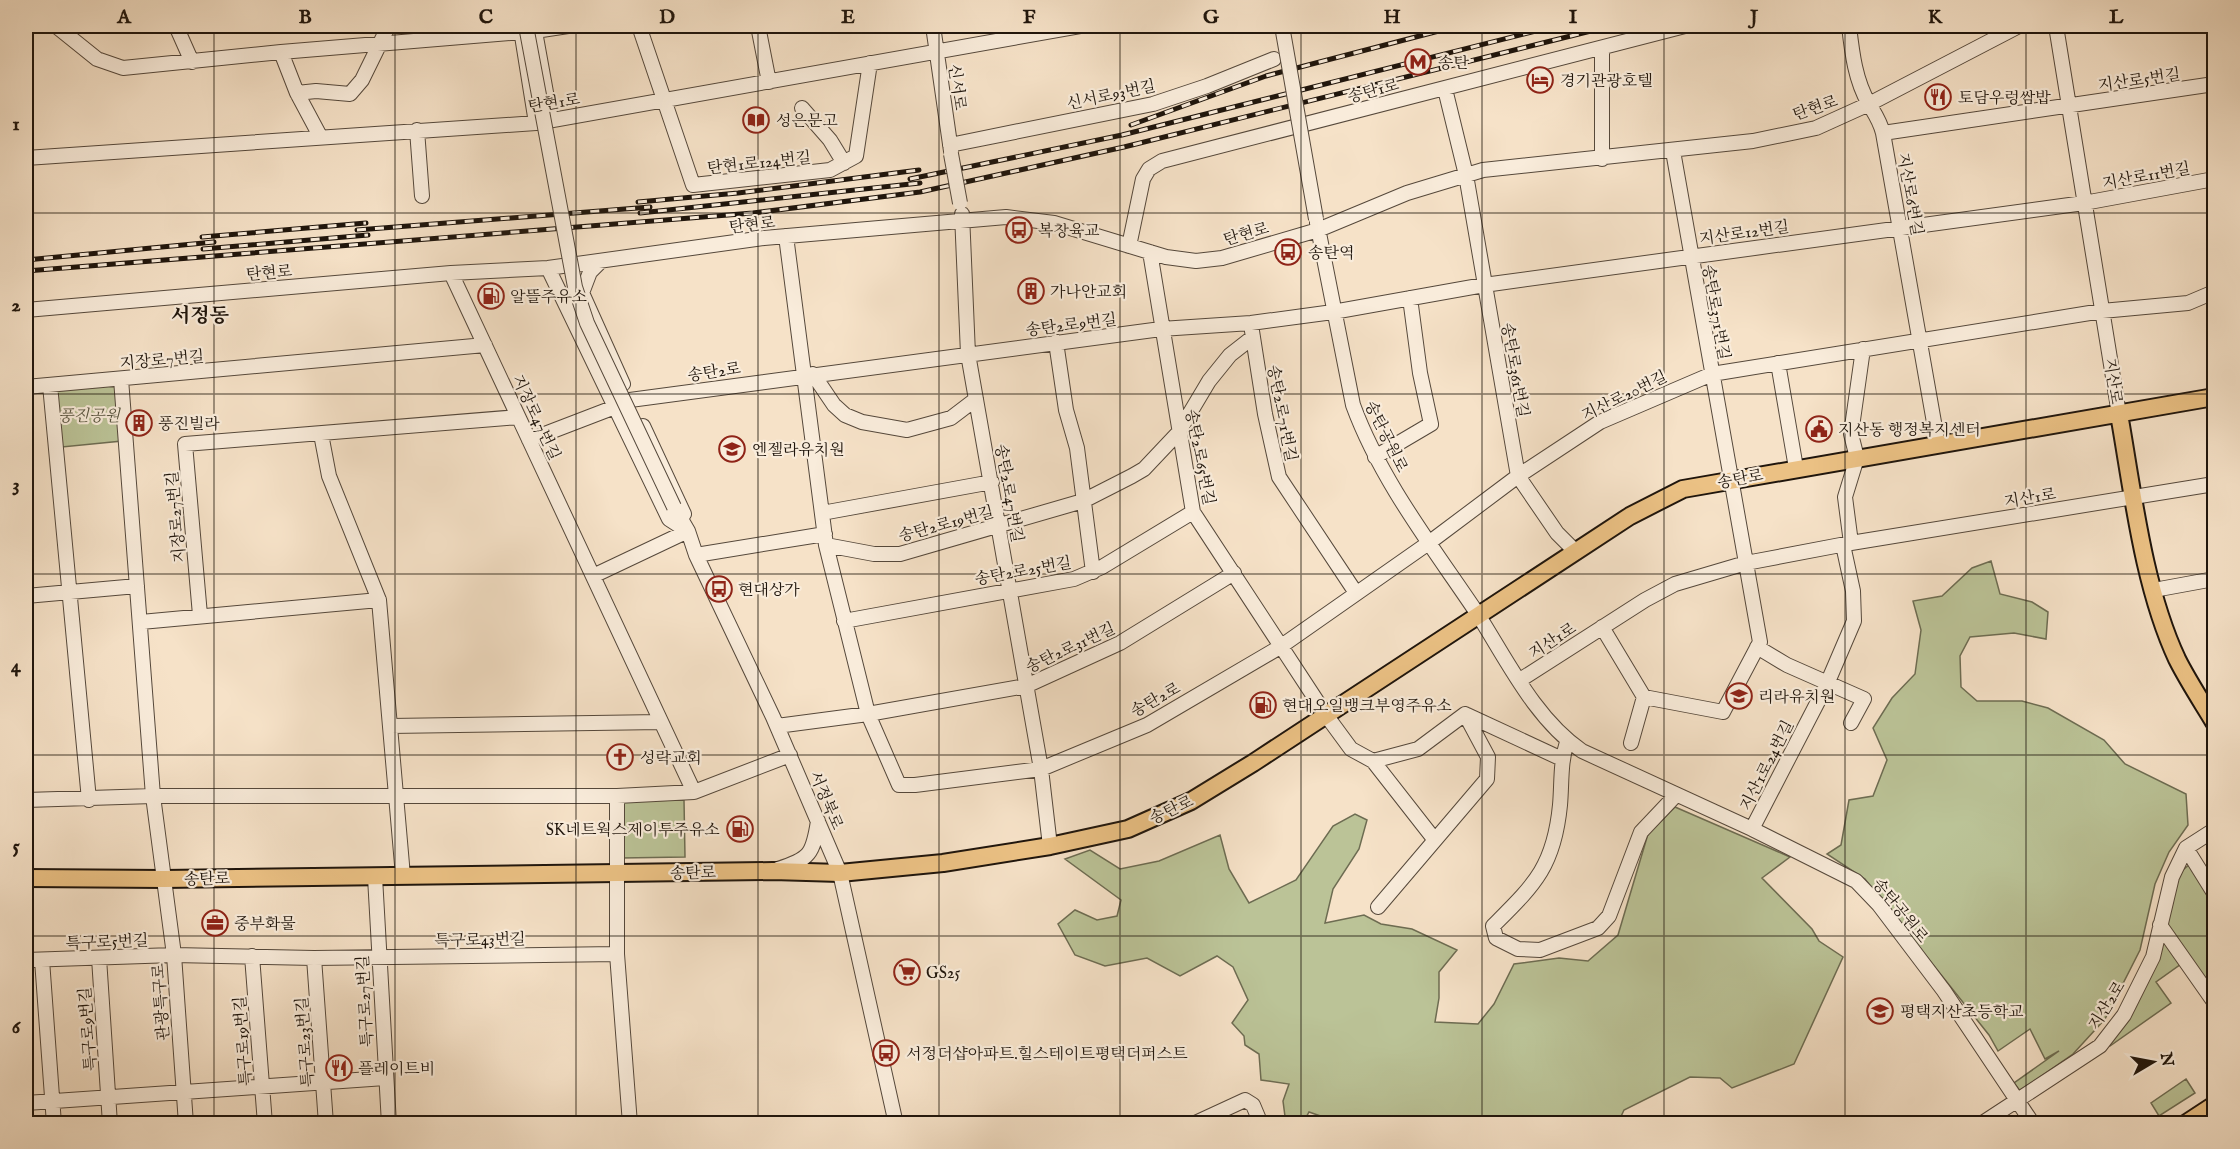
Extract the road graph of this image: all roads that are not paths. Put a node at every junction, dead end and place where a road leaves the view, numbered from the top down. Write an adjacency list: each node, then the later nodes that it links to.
1 (56, 26): 20 (street)
2 (176, 26): 20 (street)
3 (392, 26): 15 (street)
4 (568, 26): 14 (street)
5 (639, 26): 26 (street)
6 (758, 26): 22 (street)
7 (933, 26): 17 (street, 신서로)
8 (1080, 26): 17 (street, 탄현1로)
9 (1282, 26): 45 (street, 송탄공원로, bridge)
10 (1685, 26): 16 (street, 송탄1로)
11 (1849, 26): 27 (street)
12 (2019, 26): 27 (street, 탄현로)
13 (2056, 26): 28 (street, 지산로)
14 (527, 28): 15 (street); 30 (street); 31 (street); 98 (street, 서정북로, bridge)
15 (380, 44): 18 (street); 25 (street)
16 (1602, 48): 24 (street, 송탄1로); 38 (street)
17 (936, 50): 21 (street, 탄현1로); 35 (street, 신서로)
18 (281, 52): 20 (street); 25 (street)
19 (1274, 59): 35 (street, 신서로93번길)
20 (192, 62)
21 (870, 63): 22 (street, 탄현1로); 39 (street)
22 (769, 82): 26 (street, 탄현1로)
23 (2214, 84): 28 (street, 지산로5번길)
24 (1445, 88): 40 (street); 48 (street, 송탄1로)
25 (297, 93): 34 (street)
26 (665, 101): 30 (street, 탄현1로); 39 (street, 탄현1로124번길)
27 (1869, 104): 33 (street); 36 (street, 탄현로)
28 (2068, 106): 33 (street, 지산로6번길); 43 (street, 지산로)
29 (802, 108): 39 (street, 탄현1로124번길)
30 (551, 120): 31 (street, 탄현1로)
31 (536, 123): 32 (street, 탄현1로)
32 (417, 130): 34 (street, 탄현1로); 42 (street)
33 (1883, 133): 46 (street, 지산로6번길)
34 (320, 136): 37 (street, 탄현1로)
35 (951, 149): 44 (street, 신서로, bridge)
36 (1673, 151): 38 (street, 탄현로); 50 (street, 송탄로371번길)
37 (26, 158)
38 (1602, 159): 40 (street, 탄현로)
39 (844, 164)
40 (1466, 176): 45 (street, 탄현로); 55 (street, 송탄로361번길)
41 (2214, 179): 43 (street, 지산로11번길)
42 (422, 196)
43 (2084, 203): 46 (street, 지산로12번길); 60 (street, 지산로)
44 (964, 221): 47 (street, 탄현로); 48 (street, 탄현로); 69 (street, 송탄2로47번길)
45 (1317, 225): 49 (street, 탄현로); 61 (street, 송탄공원로)
46 (1900, 226): 50 (street, 지산로12번길); 65 (street, 지산로6번길)
47 (786, 236): 51 (street, 탄현로); 71 (street, 송탄2로)
48 (1129, 246): 49 (street, 탄현로)
49 (1150, 252): 63 (street, 송탄2로65번길)
50 (1690, 256): 55 (street, 지산로12번길); 72 (street, 송탄로371번길)
51 (601, 261): 52 (street, 탄현로); 57 (street)
52 (577, 264): 53 (street, 탄현로); 57 (street)
53 (548, 268): 54 (street, 탄현로); 79 (street)
54 (451, 273): 59 (street, 탄현로); 67 (street, 지장로47번길)
55 (1484, 285): 58 (street, 지산로12번길); 89 (street, 송탄로361번길)
56 (2214, 292): 60 (street, 지산로20번길)
57 (582, 293): 78 (street)
58 (1410, 298): 61 (street, 지산로12번길); 86 (street)
59 (26, 310)
60 (2102, 311): 65 (street, 지산로20번길); 80 (street, 지산로)
61 (1333, 312): 62 (street, 송탄2로9번길); 86 (street, 송탄공원로)
62 (1251, 323): 63 (street, 송탄2로9번길); 64 (street, 송탄2로71번길)
63 (1161, 329): 66 (street, 송탄2로9번길); 82 (street, 송탄2로65번길)
64 (1253, 337): 82 (street, 송탄2로19번길); 113 (street, 송탄2로71번길)
65 (1920, 339): 68 (street, 지산로20번길); 85 (street, 지산로6번길)
66 (1056, 342): 69 (street, 송탄2로9번길); 94 (street)
67 (484, 345): 73 (street, 지장로7번길); 81 (street, 지장로47번길)
68 (1863, 349): 70 (street, 지산로20번길); 87 (street)
69 (968, 354): 71 (street, 송탄2로9번길); 77 (street, 송탄2로47번길)
70 (1778, 363): 72 (street, 지산로20번길); 88 (street)
71 (808, 374): 77 (street); 78 (street, 송탄2로); 96 (street, 송탄2로)
72 (1712, 374): 89 (street, 지산로20번길); 90 (street, 송탄로371번길)
73 (121, 379): 74 (street, 지장로7번길); 109 (street, 관광특구로)
74 (50, 385): 75 (street, 지장로7번길); 112 (street)
75 (26, 387)
76 (2214, 397): 80 (main road, 송탄로)
77 (976, 399): 91 (street, 송탄2로47번길)
78 (630, 400): 98 (street)
79 (615, 407): 84 (street); 98 (street)
80 (2119, 414): 85 (main road, 송탄로); 93 (main road, 지산로)
81 (518, 417): 83 (street, 지장로27번길); 84 (street, 지장로47번길)
82 (1178, 433): 94 (street, 송탄2로19번길); 95 (street, 송탄2로65번길)
83 (321, 434): 115 (street); 117 (street, 지장로27번길)
84 (529, 440): 107 (street, 지장로47번길)
85 (1938, 445): 87 (main road, 송탄로)
86 (1376, 458): 100 (street, 송탄공원로)
87 (1857, 458): 88 (main road, 송탄로); 101 (street)
88 (1796, 468): 90 (main road, 송탄로)
89 (1518, 476): 100 (street, 지산로20번길); 102 (street, 송탄로361번길)
90 (1730, 479): 102 (main road, 송탄로); 104 (street)
91 (992, 483): 96 (street); 97 (street, 송탄2로47번길)
92 (2214, 484): 93 (street, 지산1로)
93 (2133, 497): 101 (street, 지산1로); 111 (main road, 지산로)
94 (1083, 501): 97 (street, 송탄2로19번길); 105 (street)
95 (1193, 512): 105 (street, 송탄2로25번길); 106 (street, 송탄2로65번길)
96 (822, 513): 99 (street, 송탄2로)
97 (999, 525): 99 (street, 송탄2로19번길); 110 (street, 송탄2로47번길)
98 (688, 531): 103 (street, 서정북로); 107 (street)
99 (826, 539): 103 (street); 118 (street, 송탄2로)
100 (1430, 542): 113 (street, 송탄2로); 116 (street, 송탄공원로)
101 (1847, 544): 104 (street, 지산1로); 124 (street, 지산1로24번길)
102 (1576, 552): 116 (main road, 송탄로)
103 (696, 555): 134 (street, 서정북로)
104 (1746, 563): 120 (street, 지산1로); 121 (street)
105 (1093, 572): 110 (street, 송탄2로25번길)
106 (1234, 573): 122 (street, 송탄2로65번길); 125 (street, 송탄2로31번길)
107 (593, 576): 130 (street, 지장로47번길)
108 (2214, 579): 111 (street)
109 (137, 586): 112 (street); 119 (street, 관광특구로)
110 (1010, 589): 118 (street, 송탄2로25번길); 125 (street, 송탄2로47번길)
111 (2154, 590): 131 (main road, 지산로)
112 (70, 592): 114 (street); 147 (street)
113 (1356, 593): 122 (street, 송탄2로)
114 (26, 596)
115 (379, 600): 117 (street); 133 (street)
116 (1477, 614): 123 (street, 송탄공원로); 129 (main road, 송탄로)
117 (200, 615): 119 (street)
118 (843, 621): 127 (street, 송탄2로)
119 (141, 622): 143 (street, 관광특구로)
120 (1602, 627): 123 (street, 지산1로); 126 (street, 지산1로)
121 (1758, 644): 124 (street); 126 (street)
122 (1280, 647): 129 (street); 140 (street, 송탄2로)
123 (1520, 680): 135 (street, 송탄공원로)
124 (1827, 684): 132 (street); 149 (street, 지산1로24번길)
125 (1026, 686): 127 (street, 송탄2로31번길); 140 (street, 송탄2로47번길)
126 (1644, 697): 136 (street)
127 (868, 714): 134 (street); 140 (street, 송탄2로)
128 (1465, 714): 138 (street); 139 (street); 151 (street)
129 (1326, 715): 139 (street); 152 (main road, 송탄로)
130 (661, 722): 133 (street); 141 (street, 지장로47번길)
131 (2214, 722)
132 (1851, 723)
133 (390, 726): 144 (street)
134 (777, 726): 137 (street, 서정북로)
135 (1567, 742): 138 (street); 142 (street, 송탄공원로)
136 (1631, 743)
137 (790, 755): 141 (street); 148 (street, 서정북로)
138 (1562, 759): 142 (street)
139 (1373, 761): 151 (street)
140 (1041, 770): 152 (street)
141 (694, 792): 145 (street)
142 (1676, 795): 149 (street, 송탄공원로)
143 (153, 796): 144 (street); 147 (street); 160 (street, 관광특구로)
144 (396, 796): 145 (street); 157 (street)
145 (617, 796): 155 (street)
146 (26, 800): 147 (street)
147 (89, 800)
148 (818, 821): 154 (street); 156 (street, 서정북로)
149 (1752, 829): 178 (street, 송탄공원로)
150 (2214, 830): 153 (street)
151 (1434, 839): 162 (street)
152 (1050, 846): 156 (main road, 송탄로)
153 (2186, 848): 161 (street); 163 (street, 지산2로)
154 (773, 871): 155 (main road, 송탄로); 156 (main road, 송탄로)
155 (616, 873): 157 (main road, 송탄로); 164 (street)
156 (840, 873): 189 (street, 서정북로)
157 (404, 876): 158 (main road, 송탄로)
158 (375, 877): 160 (main road, 송탄로); 167 (street, 특구로27번길)
159 (26, 878): 160 (main road, 송탄로)
160 (164, 879): 165 (street, 관광특구로)
161 (2214, 893)
162 (1378, 907)
163 (2160, 925): 172 (street); 178 (street, 지산2로)
164 (617, 954): 167 (street, 특구로43번길); 188 (street)
165 (174, 955): 166 (street, 특구로43번길); 168 (street, 특구로5번길); 176 (street, 관광특구로)
166 (252, 956): 169 (street, 특구로43번길); 175 (street, 특구로19번길)
167 (378, 957): 169 (street, 특구로43번길); 173 (street, 특구로27번길)
168 (99, 958): 171 (street, 특구로5번길); 177 (street, 특구로9번길)
169 (314, 958): 174 (street, 특구로23번길)
170 (26, 960): 171 (street, 특구로5번길)
171 (42, 960): 179 (street)
172 (2214, 1002)
173 (385, 1078): 174 (street); 187 (street, 특구로27번길)
174 (323, 1083): 175 (street); 186 (street, 특구로23번길)
175 (262, 1086): 176 (street); 185 (street, 특구로19번길)
176 (183, 1092): 177 (street); 184 (street, 관광특구로)
177 (109, 1097): 179 (street); 183 (street, 특구로9번길)
178 (2018, 1098): 192 (street, 지산2로); 193 (street, 송탄공원로)
179 (53, 1101): 180 (street); 182 (street)
180 (26, 1103)
181 (2214, 1105): 194 (main road)
182 (54, 1124)
183 (110, 1124)
184 (186, 1124)
185 (265, 1124)
186 (326, 1124)
187 (389, 1124)
188 (630, 1124)
189 (896, 1124)
190 (1193, 1124): 191 (street)
191 (1261, 1124)
192 (1981, 1124)
193 (2033, 1124)
194 (2185, 1124)

